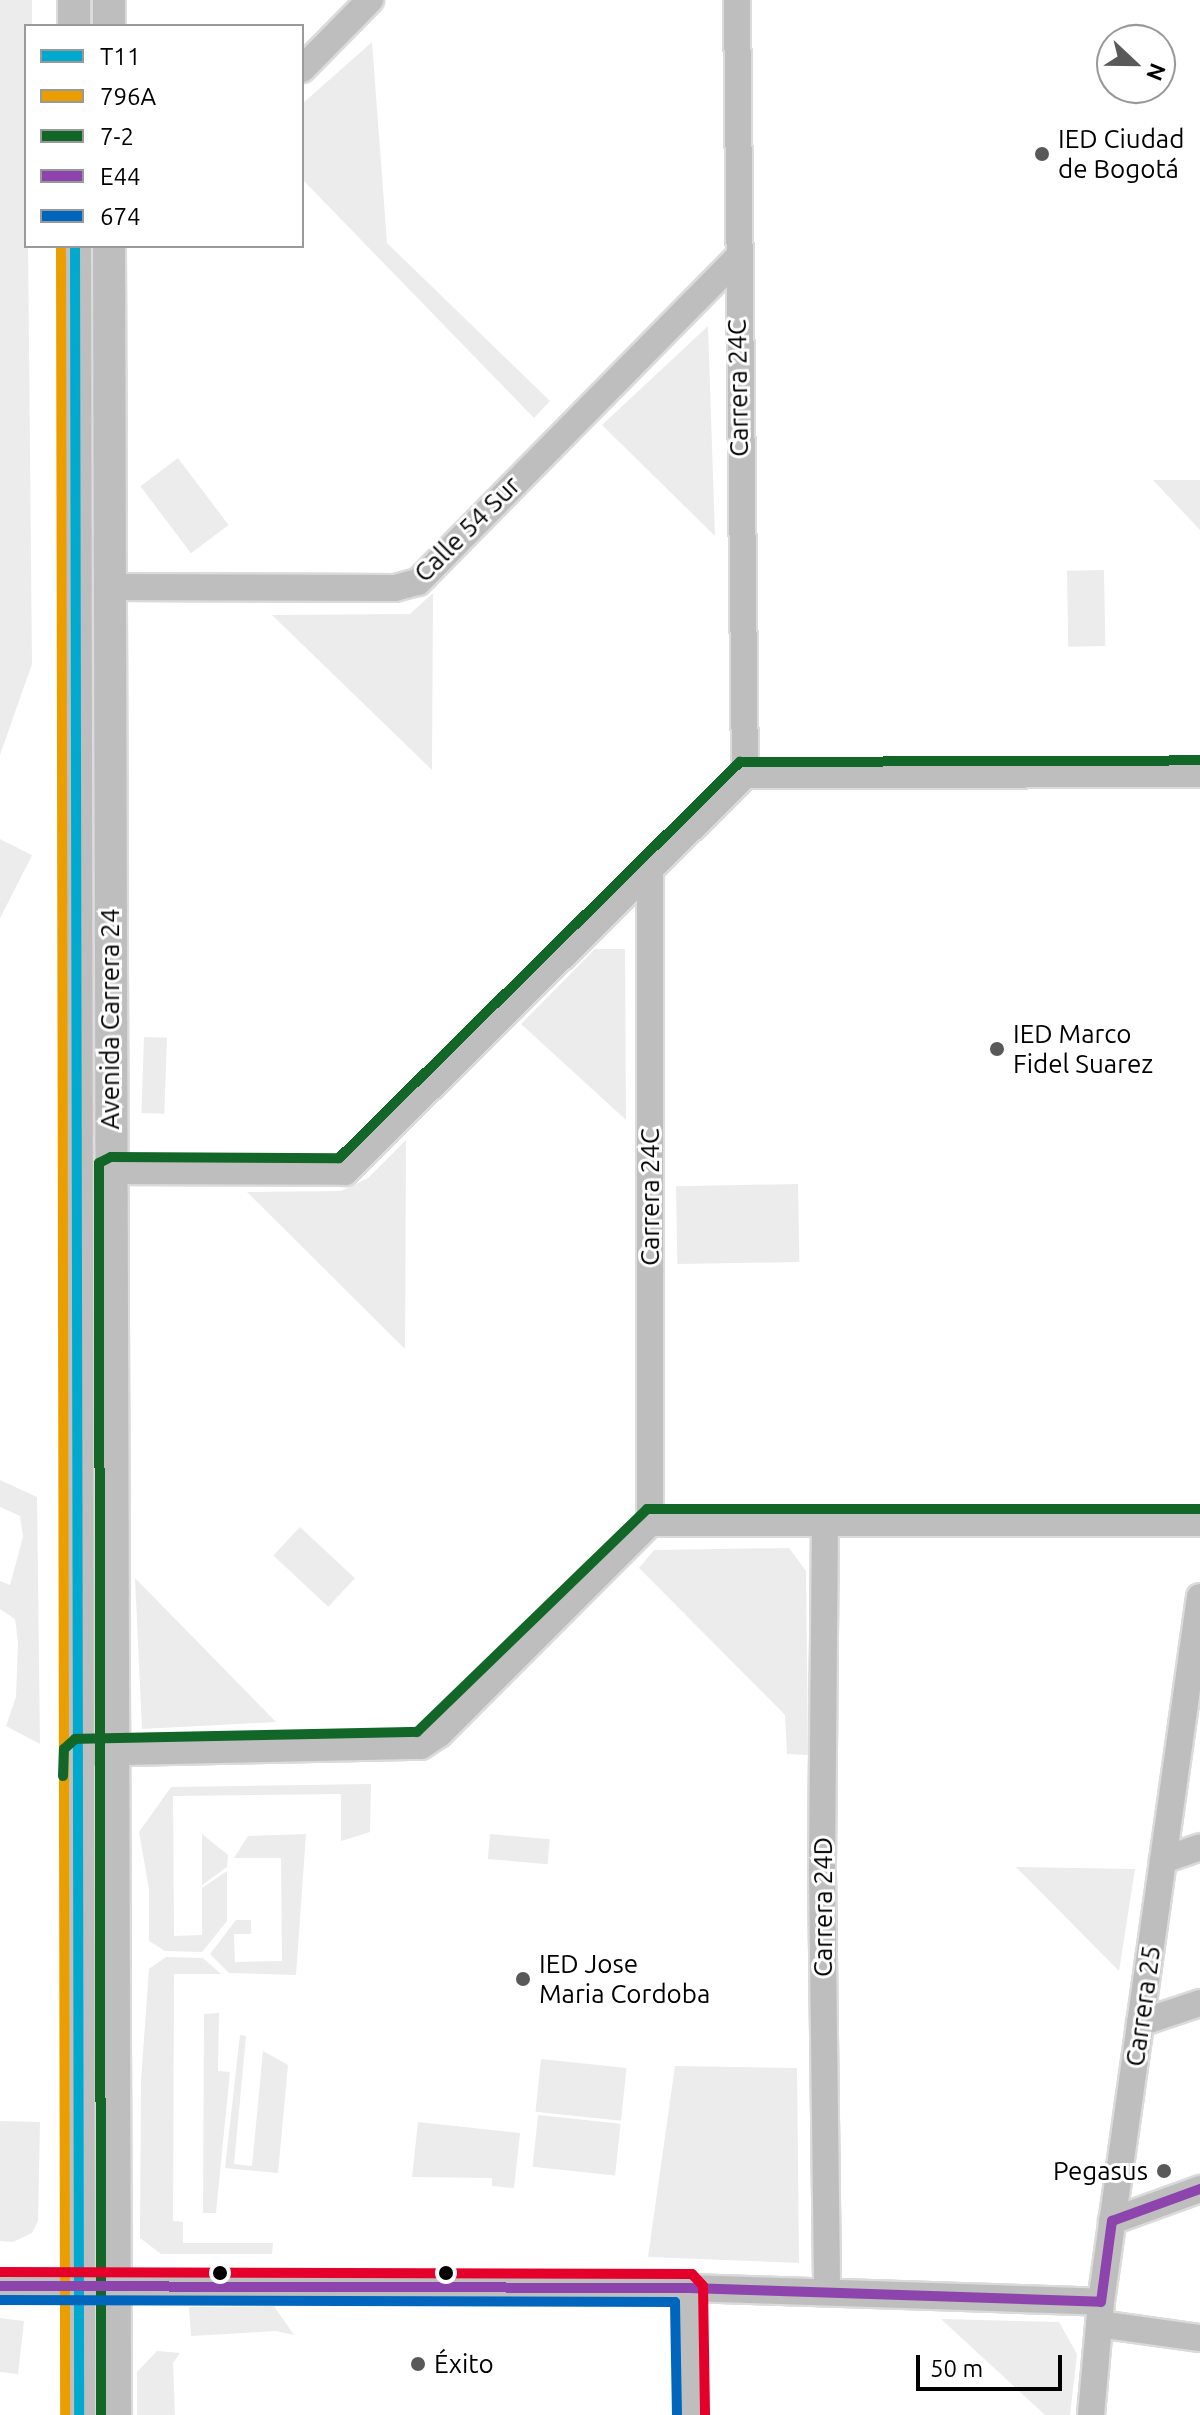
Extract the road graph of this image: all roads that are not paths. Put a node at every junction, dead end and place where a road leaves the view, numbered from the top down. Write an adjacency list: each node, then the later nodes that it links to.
1 (74, 0): 5 (main road)
2 (109, 0): 6 (main road)
3 (370, 0): 7 (street)
4 (737, 0): 10 (street, Carrera 24C)
5 (74, 24)
6 (109, 24)
7 (304, 67)
8 (75, 248): 21 (main road, Avenida Carrera 24)
9 (109, 248): 11 (main road, Avenida Carrera 24)
10 (737, 259): 11 (street, Calle 54 Sur); 13 (street, Carrera 24C)
11 (110, 587): 15 (main road, Avenida Carrera 24)
12 (1200, 774): 13 (street)
13 (745, 775): 14 (street)
14 (650, 871): 15 (street); 17 (street, Carrera 24C)
15 (111, 1171): 22 (main road, Avenida Carrera 24)
16 (825, 1522): 17 (street); 18 (street); 33 (street, Carrera 24D)
17 (650, 1523): 22 (street)
18 (1200, 1523)
19 (1200, 1597): 20 (street, Carrera 25)
20 (1193, 1689): 24 (street, Carrera 25)
21 (77, 1753): 22 (street); 31 (main road, Avenida Carrera 24)
22 (112, 1753): 32 (main road, Avenida Carrera 24)
23 (1200, 1847): 24 (street)
24 (1163, 1860): 26 (street, Carrera 25)
25 (1200, 2003): 26 (street)
26 (1140, 2023): 28 (street, Carrera 25)
27 (1200, 2189): 28 (street)
28 (1112, 2221): 34 (street, Carrera 25)
29 (0, 2286): 31 (street)
30 (689, 2288): 32 (street); 33 (street); 38 (street)
31 (78, 2289): 32 (street); 36 (main road, Avenida Carrera 24)
32 (114, 2289): 37 (main road, Avenida Carrera 24)
33 (827, 2292): 34 (street)
34 (1100, 2313): 35 (street); 39 (street, Carrera 25)
35 (1200, 2338)
36 (79, 2415)
37 (115, 2415)
38 (691, 2415)
39 (1091, 2415)

